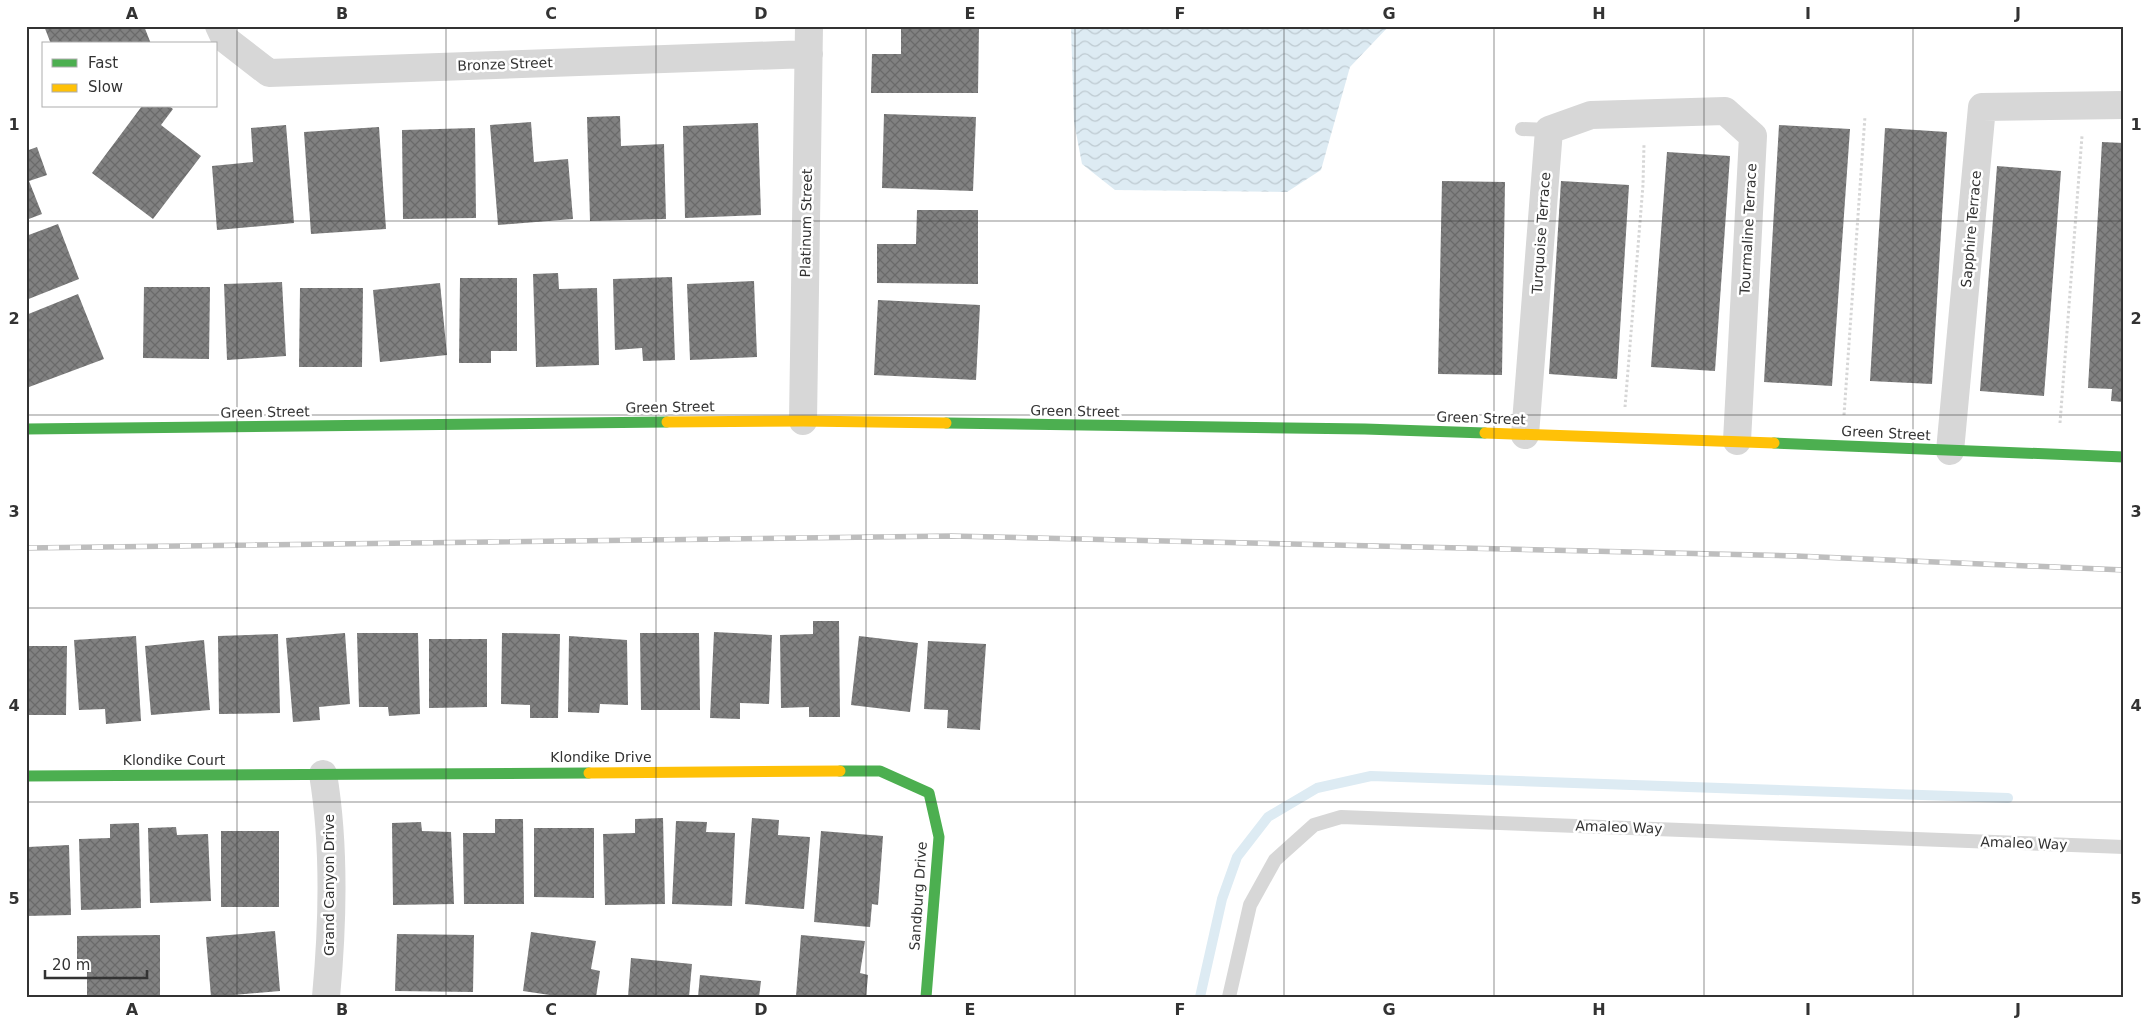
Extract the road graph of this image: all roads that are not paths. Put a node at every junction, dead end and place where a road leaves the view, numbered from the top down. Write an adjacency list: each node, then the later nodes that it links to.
1 (219, 26): 3 (street, Bronze Street)
2 (809, 26): 3 (street, Platinum Street)
3 (810, 54): 6 (street, Platinum Street)
4 (2124, 105): 10 (street, Sapphire Terrace)
5 (1644, 113): 8 (street, Turquoise Terrace); 9 (street, Tourmaline Terrace)
6 (803, 421): 7 (street, Green Street); 8 (street, Green Street)
7 (26, 429)
8 (1525, 435): 9 (street, Green Street)
9 (1737, 441): 10 (street, Green Street)
10 (1950, 451): 11 (street, Green Street)
11 (2124, 457)
12 (880, 771): 13 (street, Klondike Drive); 17 (street, Sandburg Drive)
13 (323, 774): 14 (street, Klondike Court); 16 (street, Grand Canyon Drive)
14 (26, 776)
15 (2124, 847): 18 (lane, Amaleo Way)
16 (326, 997)
17 (926, 997)
18 (1229, 997)

